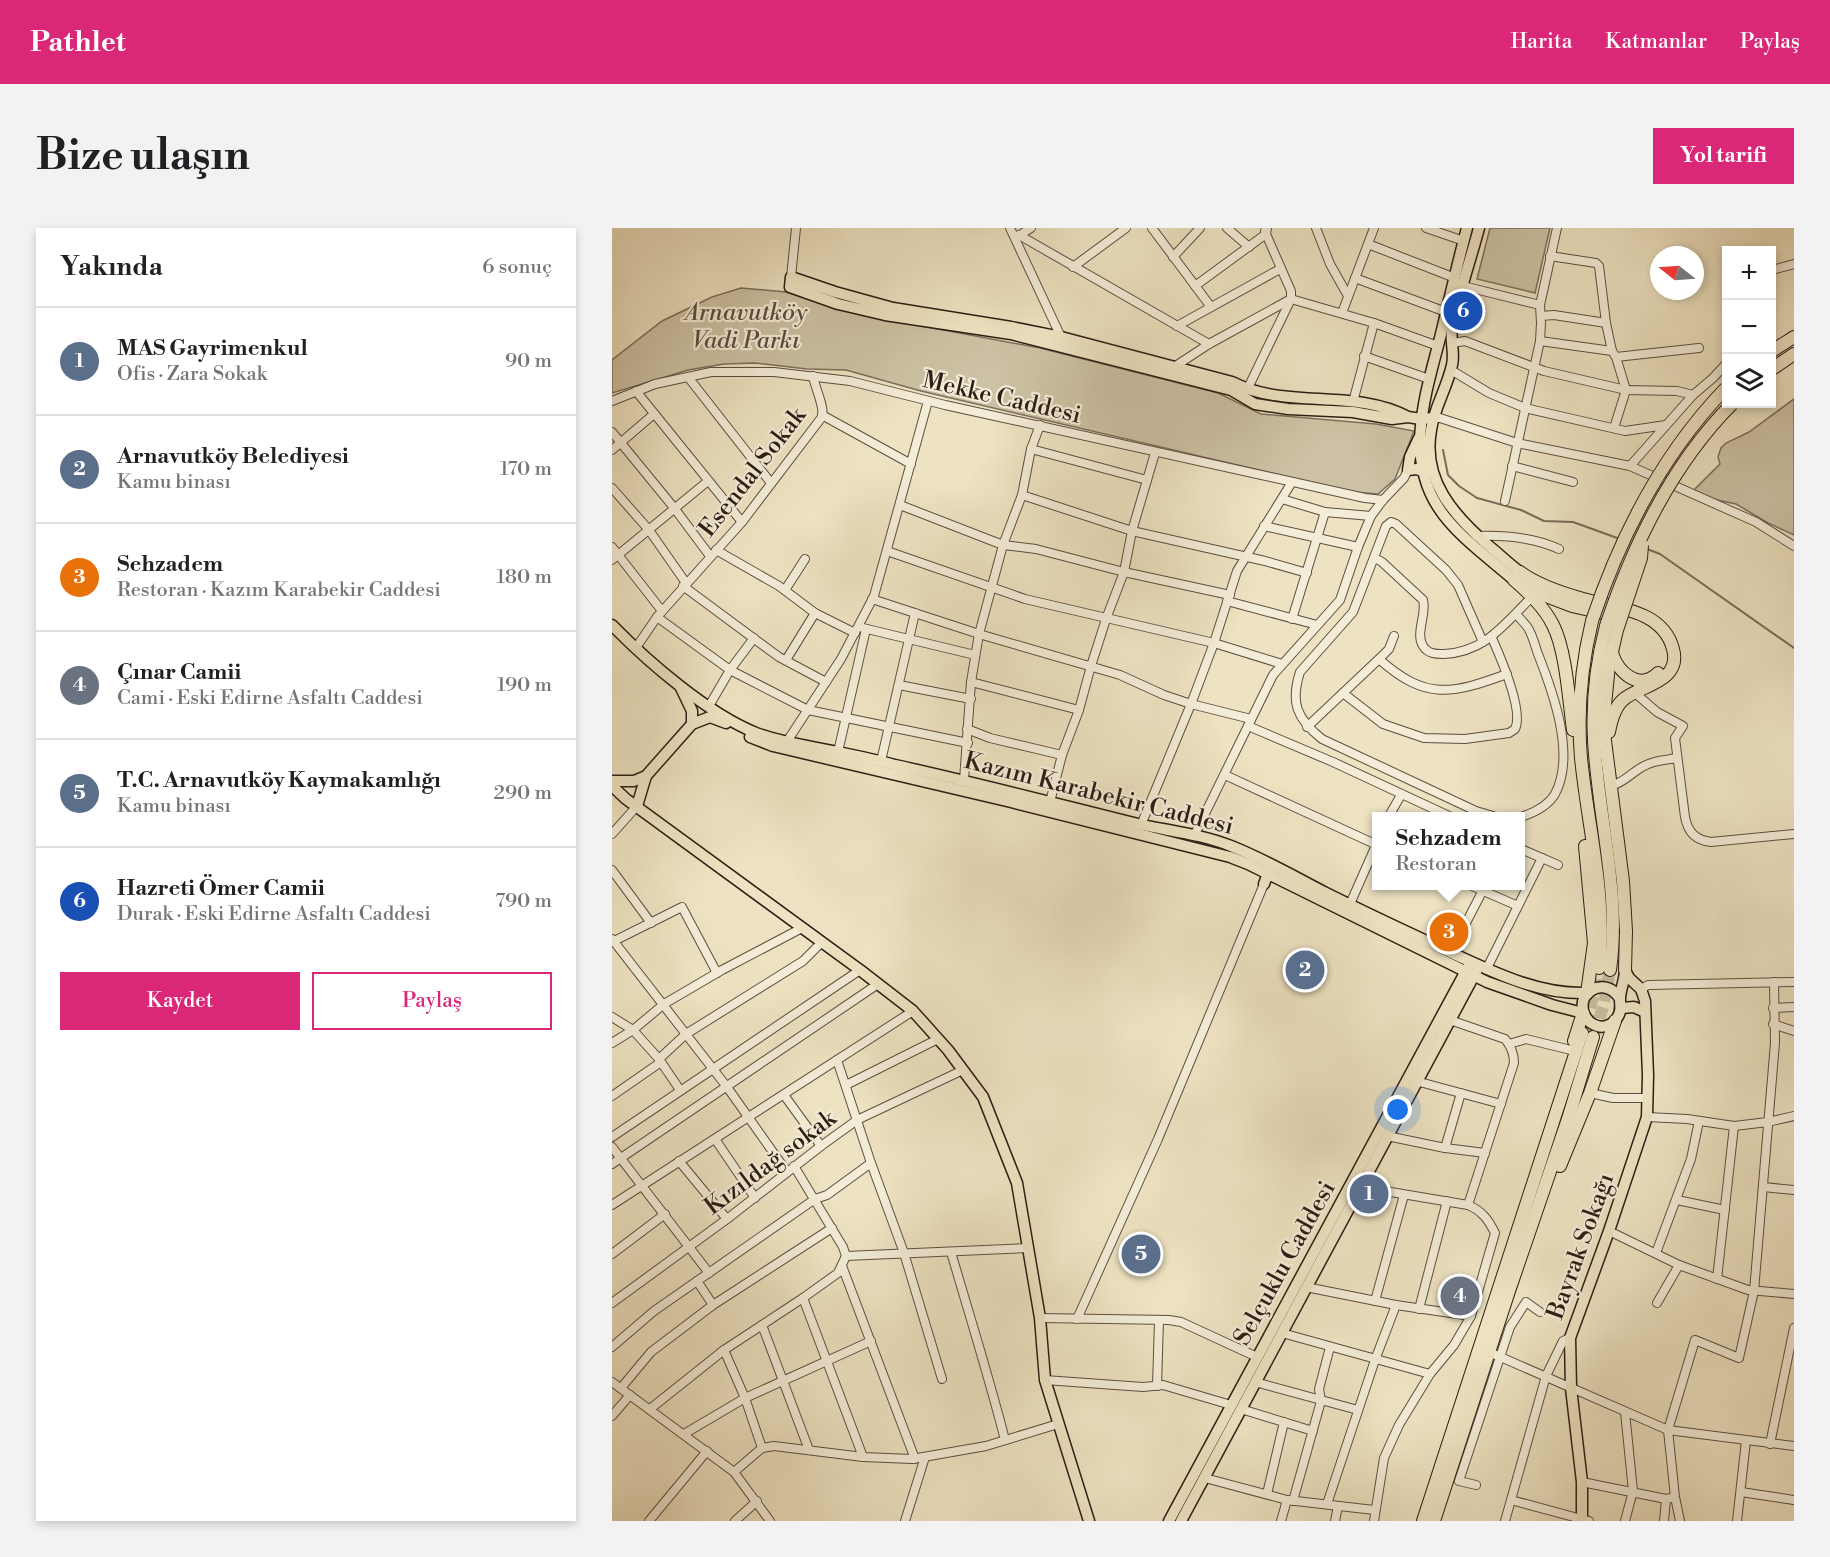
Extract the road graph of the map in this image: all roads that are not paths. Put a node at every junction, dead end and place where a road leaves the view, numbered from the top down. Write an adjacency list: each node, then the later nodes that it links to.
1 (796, 228): 27 (street)
2 (1010, 228): 15 (street)
3 (1030, 228): 15 (street)
4 (1126, 228): 22 (street)
5 (1200, 228): 20 (street)
6 (1227, 228): 18 (street)
7 (1374, 228): 17 (street)
8 (1426, 228): 16 (street)
9 (1467, 228): 16 (main road)
10 (1479, 228): 29 (main road)
11 (1557, 228): 19 (street)
12 (1153, 229): 20 (street)
13 (1266, 230): 18 (street); 23 (street)
14 (1318, 230): 30 (street)
15 (1017, 237): 22 (street); 42 (street)
16 (1464, 241): 26 (main road)
17 (1368, 244): 25 (street); 26 (street)
18 (1249, 247): 28 (street)
19 (1550, 256): 32 (street); 38 (street)
20 (1173, 258): 28 (street)
21 (1794, 264): 24 (street)
22 (1073, 267): 39 (street)
23 (1280, 269): 31 (street); 33 (street)
24 (1776, 269)
25 (1355, 278): 30 (street); 34 (street)
26 (1455, 278): 29 (main road); 34 (main road)
27 (790, 282): 42 (main road)
28 (1195, 286): 33 (street)
29 (1463, 286): 32 (street); 43 (main road)
30 (1348, 296): 35 (street)
31 (1291, 299): 35 (street); 44 (street); 63 (street)
32 (1540, 305): 36 (street)
33 (1211, 307): 39 (street)
34 (1446, 312): 45 (main road)
35 (1342, 313): 37 (street)
36 (1541, 316): 38 (street); 41 (street)
37 (1374, 323): 45 (street); 50 (street)
38 (1606, 323): 48 (street)
39 (1177, 326): 44 (street)
40 (1794, 337): 47 (highway)
41 (1540, 340): 48 (street); 53 (street)
42 (1060, 341): 52 (main road); 63 (main road)
43 (1452, 343): 45 (main road); 53 (street); 55 (main road)
44 (1209, 344): 52 (street)
45 (1438, 346): 58 (main road)
46 (1699, 348): 48 (street)
47 (1776, 348)
48 (1614, 354): 60 (street)
49 (1794, 354): 51 (highway)
50 (1364, 356): 58 (street); 67 (street)
51 (1776, 366)
52 (1174, 367): 63 (main road)
53 (1532, 367): 60 (street); 68 (street)
54 (1722, 368): 64 (street)
55 (1451, 370): 59 (main road); 68 (street)
56 (813, 376): 57 (street, Mekke Caddesi); 66 (street, Mekke Caddesi); 71 (street, Esendal Sokak)
57 (688, 377): 61 (street, Mekke Caddesi); 94 (street)
58 (1429, 379): 59 (main road); 74 (main road)
59 (1445, 389): 73 (main road)
60 (1626, 390): 64 (street); 77 (street)
61 (636, 391): 65 (street, Mekke Caddesi); 70 (street)
62 (1722, 393): 178 (highway, bridge)
63 (1245, 394): 67 (main road); 72 (main road)
64 (1693, 395): 75 (street)
65 (612, 401)
66 (928, 401): 76 (street, Mekke Caddesi); 85 (street)
67 (1353, 402): 72 (main road)
68 (1525, 408): 77 (street); 81 (street)
69 (1729, 408): 138 (highway, bridge)
70 (654, 414): 80 (street); 91 (street)
71 (822, 415): 85 (street); 94 (street, Esendal Sokak)
72 (1408, 417): 74 (main road)
73 (1433, 418): 74 (main road); 81 (street); 108 (main road)
74 (1421, 419): 79 (main road)
75 (1666, 424): 77 (street); 87 (street)
76 (1040, 425): 82 (street); 84 (street, Mekke Caddesi)
77 (1614, 428)
78 (612, 432): 80 (street)
79 (1420, 435): 88 (main road); 89 (main road)
80 (621, 442): 83 (street); 101 (street)
81 (1517, 443): 86 (street); 87 (street)
82 (1031, 449): 90 (street); 96 (street)
83 (612, 450)
84 (1155, 453): 90 (street); 92 (street, Mekke Caddesi)
85 (911, 464): 100 (street)
86 (1512, 466): 93 (street); 99 (street)
87 (1630, 466): 111 (street)
88 (1408, 470): 89 (main road); 98 (street)
89 (1422, 471): 123 (main road)
90 (1147, 480): 107 (street)
91 (708, 481): 101 (street); 104 (street)
92 (1292, 482): 97 (street); 98 (street, Mekke Caddesi)
93 (1573, 482)
94 (771, 483): 104 (street, Esendal Sokak)
95 (612, 488): 106 (street)
96 (1022, 495): 107 (street); 110 (street)
97 (1281, 499): 102 (street); 105 (street)
98 (1383, 500): 103 (street)
99 (1505, 501)
100 (900, 505): 110 (street); 115 (street)
101 (675, 509): 106 (street); 116 (street)
102 (1324, 512): 103 (street); 109 (street)
103 (1371, 516): 113 (street)
104 (742, 522): 116 (street, Esendal Sokak)
105 (1264, 526): 109 (street); 118 (street)
106 (649, 530): 117 (street); 124 (street)
107 (1132, 531): 118 (street); 121 (street)
108 (1477, 536): 114 (street); 123 (main road)
109 (1318, 539): 113 (street); 122 (street)
110 (1003, 544): 121 (street); 125 (street)
111 (1794, 546)
112 (612, 547): 117 (street)
113 (1358, 547): 137 (street)
114 (1559, 549)
115 (887, 551): 125 (street); 129 (street)
116 (713, 553): 124 (street, Esendal Sokak); 126 (street)
117 (615, 557): 132 (street)
118 (1246, 558): 122 (street); 128 (street)
119 (1375, 558): 145 (street); 145 (street); 171 (street)
120 (805, 559): 126 (street)
121 (1124, 572): 128 (street); 134 (street)
122 (1306, 573): 135 (street)
123 (1517, 576): 127 (highway); 161 (highway)
124 (684, 584): 132 (street, Esendal Sokak); 142 (street)
125 (991, 589): 134 (street); 140 (street)
126 (786, 590): 130 (street)
127 (1528, 593): 133 (street); 148 (highway); 178 (highway)
128 (1229, 598): 135 (street); 146 (street)
129 (872, 599): 131 (street); 139 (street)
130 (815, 613): 139 (street); 151 (street)
131 (915, 613): 140 (street); 144 (street)
132 (659, 614): 147 (street, Esendal Sokak); 154 (street)
133 (1516, 614): 143 (street); 194 (street)
134 (1106, 619): 146 (street); 153 (street)
135 (1292, 619): 137 (street)
136 (612, 625): 147 (main road, Kazım Karabekir Caddesi)
137 (1317, 625): 152 (street)
138 (1612, 628): 148 (highway); 175 (highway)
139 (859, 629): 144 (street); 156 (street); 167 (street)
140 (979, 634): 149 (street); 153 (street)
141 (1394, 636): 150 (street)
142 (754, 638): 151 (street); 154 (street)
143 (1492, 638): 145 (street); 155 (street)
144 (908, 639): 149 (street); 159 (street)
145 (1483, 642)
146 (1214, 643): 152 (street); 163 (street)
147 (635, 649): 158 (main road, Kazım Karabekir Caddesi)
148 (1612, 653): 175 (highway)
149 (975, 655): 157 (street)
150 (1379, 659): 155 (street); 160 (street)
151 (786, 660): 156 (street)
152 (1282, 664): 168 (street)
153 (1090, 666): 163 (street); 166 (street)
154 (730, 670): 164 (street); 165 (street)
155 (1508, 674): 160 (street)
156 (826, 682): 165 (street)
157 (971, 682): 162 (street); 166 (street)
158 (677, 683): 164 (main road, Kazım Karabekir Caddesi); 169 (main road)
159 (899, 685): 162 (street); 170 (street)
160 (1343, 693): 171 (street)
161 (1635, 693): 175 (highway); 179 (street)
162 (971, 699): 172 (street)
163 (1191, 704): 168 (street); 195 (street)
164 (709, 706): 173 (main road, Kazım Karabekir Caddesi)
165 (808, 710): 167 (street); 173 (street)
166 (1079, 710): 177 (street)
167 (846, 717): 170 (street); 176 (street)
168 (1250, 722): 181 (street); 188 (street)
169 (692, 724): 182 (main road); 205 (main road, Kazım Karabekir Caddesi)
170 (889, 727): 174 (street); 180 (street)
171 (1307, 727): 193 (street)
172 (968, 729): 174 (street); 177 (street)
173 (786, 743): 176 (main road, Kazım Karabekir Caddesi)
174 (968, 743): 183 (street)
175 (1601, 751): 186 (highway); 187 (highway)
176 (838, 752): 180 (main road, Kazım Karabekir Caddesi)
177 (1062, 755): 189 (street)
178 (1581, 757): 187 (highway)
179 (1677, 759): 186 (street); 198 (street)
180 (881, 761): 183 (main road, Kazım Karabekir Caddesi)
181 (1225, 775): 197 (street); 199 (street)
182 (646, 776): 184 (main road); 190 (main road)
183 (964, 780): 189 (main road, Kazım Karabekir Caddesi)
184 (612, 781)
185 (612, 786): 190 (main road)
186 (1611, 786): 216 (highway)
187 (1585, 788): 222 (highway)
188 (1401, 795): 191 (street); 192 (street)
189 (1050, 802): 195 (main road, Kazım Karabekir Caddesi)
190 (637, 806): 196 (street); 210 (main road)
191 (1391, 812)
192 (1440, 812)
193 (1479, 812)
194 (1525, 816)
195 (1141, 825): 197 (main road, Kazım Karabekir Caddesi)
196 (612, 834)
197 (1195, 834): 205 (main road, Kazım Karabekir Caddesi)
198 (1794, 834)
199 (1372, 842)
200 (1525, 851): 202 (street)
201 (1372, 855): 207 (street)
202 (1542, 858): 203 (street); 208 (street)
203 (1558, 865)
204 (612, 870): 209 (street)
205 (1270, 875): 207 (main road, Kazım Karabekir Caddesi); 214 (main road, Kazım Karabekir Caddesi); 318 (street)
206 (1483, 890): 208 (street); 213 (street)
207 (1350, 904): 213 (main road, Kazım Karabekir Caddesi)
208 (1518, 906): 214 (street)
209 (651, 923): 211 (street); 217 (street)
210 (802, 928): 212 (main road); 217 (street)
211 (613, 940): 224 (street)
212 (822, 942): 215 (main road); 236 (street)
213 (1451, 952): 214 (main road, Kazım Karabekir Caddesi)
214 (1475, 969): 222 (main road, Kazım Karabekir Caddesi); 229 (main road, Kazım Karabekir Caddesi); 231 (main road, Selçuklu Caddesi); 268 (main road, Selçuklu Caddesi)
215 (860, 970): 220 (main road); 243 (street)
216 (1625, 970): 221 (main road); 223 (main road)
217 (717, 973): 224 (street)
218 (1774, 982): 219 (street); 221 (street); 227 (street)
219 (1794, 982)
220 (878, 984): 228 (main road); 247 (street)
221 (1641, 989): 225 (main road, Bayrak Sokağı)
222 (1587, 993): 223 (main road); 229 (main road)
223 (1618, 997): 225 (main road); 225 (main road); 232 (main road)
224 (664, 1004): 234 (street); 236 (street)
225 (1645, 1006): 253 (main road, Bayrak Sokağı)
226 (1794, 1007): 227 (street)
227 (1773, 1008): 233 (street)
228 (913, 1011): 237 (main road); 242 (street)
229 (1583, 1013): 232 (main road); 240 (highway)
230 (612, 1017): 234 (street)
231 (1450, 1020): 239 (street); 245 (main road, Selçuklu Caddesi)
232 (1615, 1021): 250 (highway)
233 (1773, 1024): 235 (street); 260 (street)
234 (633, 1030): 238 (street); 241 (street)
235 (1794, 1030)
236 (686, 1034): 241 (street); 243 (street)
237 (938, 1040): 244 (main road); 246 (street)
238 (612, 1044)
239 (1509, 1044): 240 (street); 254 (street)
240 (1571, 1050): 286 (highway)
241 (660, 1060): 248 (street); 252 (street)
242 (837, 1060): 246 (street); 251 (street)
243 (712, 1070): 247 (street); 248 (street)
244 (963, 1070): 258 (street, Kızıldağ sokak); 294 (main road)
245 (1416, 1082): 249 (street); 262 (main road, Selçuklu Caddesi)
246 (846, 1085): 258 (street)
247 (727, 1087): 256 (street); 270 (street)
248 (680, 1090): 263 (street)
249 (1461, 1093): 254 (street); 267 (street)
250 (1590, 1094): 253 (street); 291 (highway)
251 (784, 1095): 256 (street); 265 (street)
252 (612, 1096)
253 (1647, 1098): 257 (main road, Bayrak Sokağı)
254 (1501, 1104): 269 (street)
255 (1794, 1116): 260 (street)
256 (749, 1117): 264 (street); 274 (street)
257 (1647, 1117): 259 (street); 292 (main road, Bayrak Sokağı)
258 (857, 1120): 265 (street, Kızıldağ sokak); 272 (street)
259 (1699, 1121): 261 (street); 282 (street)
260 (1768, 1122): 261 (street); 277 (street)
261 (1734, 1126): 287 (street)
262 (1388, 1136): 267 (street); 268 (main road, Selçuklu Caddesi)
263 (612, 1137)
264 (715, 1139): 271 (street); 280 (street)
265 (821, 1146): 274 (street, Kızıldağ sokak)
266 (612, 1147): 270 (street)
267 (1445, 1148): 269 (street)
268 (1375, 1149): 276 (main road, Selçuklu Caddesi); 305 (main road, Selçuklu Caddesi)
269 (1485, 1153): 285 (street)
270 (621, 1158): 273 (street); 275 (street)
271 (679, 1161): 275 (street); 289 (street)
272 (871, 1163): 281 (street); 296 (street)
273 (612, 1164)
274 (791, 1169): 280 (street, Kızıldağ sokak); 281 (street)
275 (642, 1185): 284 (street); 288 (street)
276 (1361, 1186): 279 (street); 305 (main road, Selçuklu Caddesi)
277 (1763, 1186): 278 (street); 306 (street)
278 (1794, 1190)
279 (1404, 1195): 283 (street); 309 (street)
280 (755, 1198): 289 (street, Kızıldağ sokak)
281 (815, 1199): 290 (street); 302 (street)
282 (1677, 1200): 287 (street); 297 (street)
283 (1447, 1201): 285 (street); 314 (street)
284 (612, 1205)
285 (1468, 1205): 316 (street)
286 (1525, 1209): 291 (highway); 391 (highway)
287 (1725, 1210): 303 (street)
288 (665, 1214): 293 (street); 298 (street)
289 (727, 1220): 293 (street, Kızıldağ sokak)
290 (832, 1228): 299 (street); 312 (street)
291 (1531, 1230): 328 (highway)
292 (1609, 1231): 297 (street); 323 (main road, Bayrak Sokağı)
293 (690, 1247): 302 (street); 310 (street, Kızıldağ sokak)
294 (1028, 1248): 295 (street); 317 (main road)
295 (951, 1251): 296 (street); 355 (street)
296 (904, 1253): 299 (street); 334 (street)
297 (1656, 1253): 300 (street)
298 (612, 1254)
299 (846, 1256): 301 (street)
300 (1679, 1265): 303 (street); 311 (street)
301 (842, 1266): 308 (street); 324 (street)
302 (709, 1273): 304 (street)
303 (1717, 1280): 306 (street)
304 (697, 1281): 312 (street); 325 (street)
305 (1301, 1286): 309 (street); 322 (main road, Selçuklu Caddesi); 329 (main road, Selçuklu Caddesi)
306 (1754, 1291): 307 (street); 353 (street)
307 (1794, 1294)
308 (803, 1298): 320 (street); 331 (street)
309 (1375, 1301): 313 (street)
310 (612, 1303)
311 (1658, 1304)
312 (712, 1305): 340 (street)
313 (1396, 1305): 314 (street); 330 (street)
314 (1419, 1309): 316 (street)
315 (1540, 1312): 328 (street)
316 (1471, 1316): 332 (street)
317 (1040, 1318): 318 (street); 336 (main road)
318 (1077, 1319): 319 (street)
319 (1159, 1320): 329 (street); 339 (street)
320 (762, 1325): 327 (street); 335 (street)
321 (1794, 1328): 357 (street)
322 (1282, 1333): 326 (street); 338 (main road, Selçuklu Caddesi)
323 (1570, 1338): 333 (street); 341 (main road, Bayrak Sokağı)
324 (871, 1341): 331 (street); 364 (street)
325 (612, 1347)
326 (1330, 1347): 330 (street); 344 (street)
327 (724, 1350): 343 (street); 346 (street)
328 (1495, 1354): 333 (street); 368 (street); 392 (highway)
329 (1257, 1357): 345 (main road, Selçuklu Caddesi)
330 (1375, 1360): 332 (street); 347 (street)
331 (826, 1361): 335 (street); 362 (street)
332 (1430, 1374): 379 (street)
333 (1546, 1376): 341 (street); 373 (street)
334 (942, 1379)
335 (782, 1380): 343 (street); 360 (street)
336 (1045, 1380): 339 (street); 351 (main road)
337 (612, 1382): 340 (street)
338 (1255, 1382): 344 (street); 345 (main road, Selçuklu Caddesi)
339 (1157, 1386): 345 (street)
340 (621, 1388): 342 (street)
341 (1571, 1388): 348 (street); 367 (main road, Bayrak Sokağı)
342 (630, 1395): 346 (street); 349 (street)
343 (745, 1398): 354 (street); 359 (street)
344 (1321, 1401): 347 (street); 352 (street)
345 (1236, 1407): 350 (street); 366 (main road, Selçuklu Caddesi); 386 (main road, Selçuklu Caddesi)
346 (650, 1409): 354 (street)
347 (1358, 1410): 377 (street)
348 (1625, 1412): 353 (street); 369 (street)
349 (612, 1416)
350 (1284, 1422): 352 (street); 371 (street)
351 (1058, 1424): 355 (street); 385 (main road)
352 (1313, 1431): 375 (street)
353 (1668, 1431): 356 (street); 372 (street)
354 (684, 1434): 361 (street)
355 (1005, 1440): 363 (street)
356 (1746, 1441): 357 (street); 370 (street)
357 (1770, 1444): 358 (street)
358 (1794, 1446)
359 (762, 1448): 360 (street); 365 (street)
360 (809, 1450): 362 (street)
361 (707, 1451): 365 (street); 381 (street)
362 (863, 1457): 364 (street)
363 (925, 1457): 364 (street); 384 (street)
364 (915, 1459)
365 (734, 1472): 376 (street)
366 (1205, 1478): 371 (street); 387 (main road, Selçuklu Caddesi)
367 (1582, 1482): 369 (street); 380 (main road, Bayrak Sokağı)
368 (1476, 1485)
369 (1634, 1491): 372 (street); 394 (street)
370 (1741, 1492): 374 (street); 397 (street)
371 (1267, 1494): 375 (street)
372 (1671, 1498): 395 (street); 396 (street)
373 (1511, 1500): 380 (street); 393 (street)
374 (1794, 1500)
375 (1290, 1501): 377 (street); 388 (street)
376 (757, 1502): 382 (street); 383 (street)
377 (1327, 1504): 378 (street)
378 (1338, 1506): 379 (street); 389 (street)
379 (1374, 1509): 390 (street)
380 (1585, 1520)
381 (649, 1521)
382 (735, 1521)
383 (770, 1521)
384 (905, 1521)
385 (1089, 1521)
386 (1169, 1521)
387 (1181, 1521)
388 (1281, 1521)
389 (1335, 1521)
390 (1374, 1521)
391 (1423, 1521)
392 (1434, 1521)
393 (1504, 1521)
394 (1625, 1521)
395 (1664, 1521)
396 (1680, 1521)
397 (1737, 1521)

